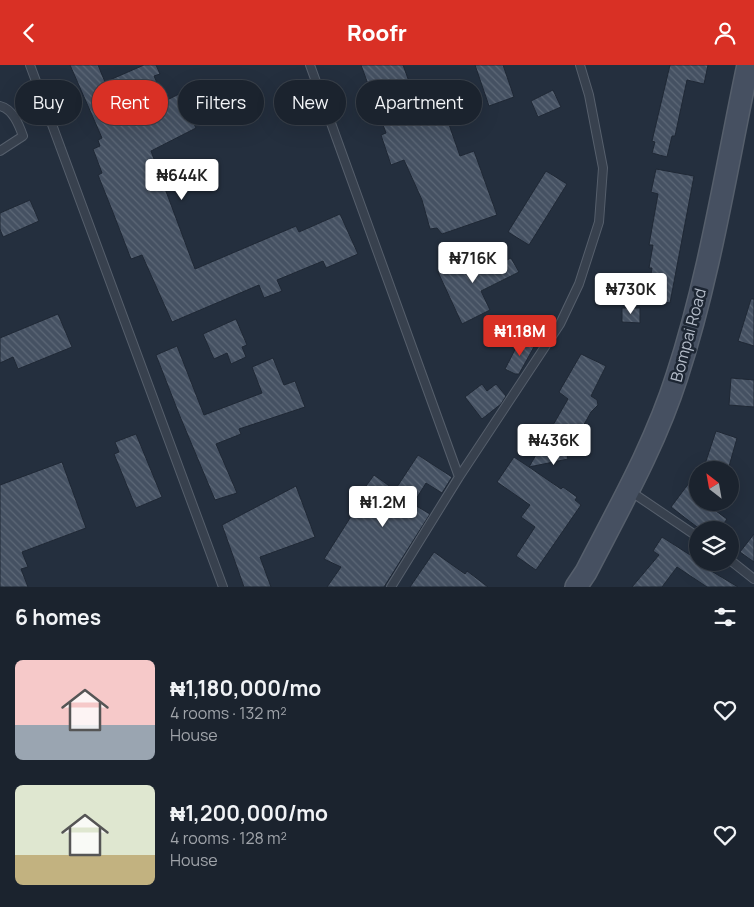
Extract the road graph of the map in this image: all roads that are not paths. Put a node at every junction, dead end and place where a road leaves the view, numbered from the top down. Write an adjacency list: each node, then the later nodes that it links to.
1 (30, 65): 12 (lane)
2 (310, 65): 7 (lane)
3 (580, 65): 7 (lane)
4 (748, 65): 8 (main road, Bompai Road)
5 (0, 106): 6 (lane)
6 (0, 151)
7 (459, 477): 13 (lane)
8 (628, 490): 9 (lane); 14 (main road, Bompai Road)
9 (689, 531)
10 (739, 567): 11 (lane)
11 (754, 579)
12 (223, 587)
13 (391, 587)
14 (576, 587)

